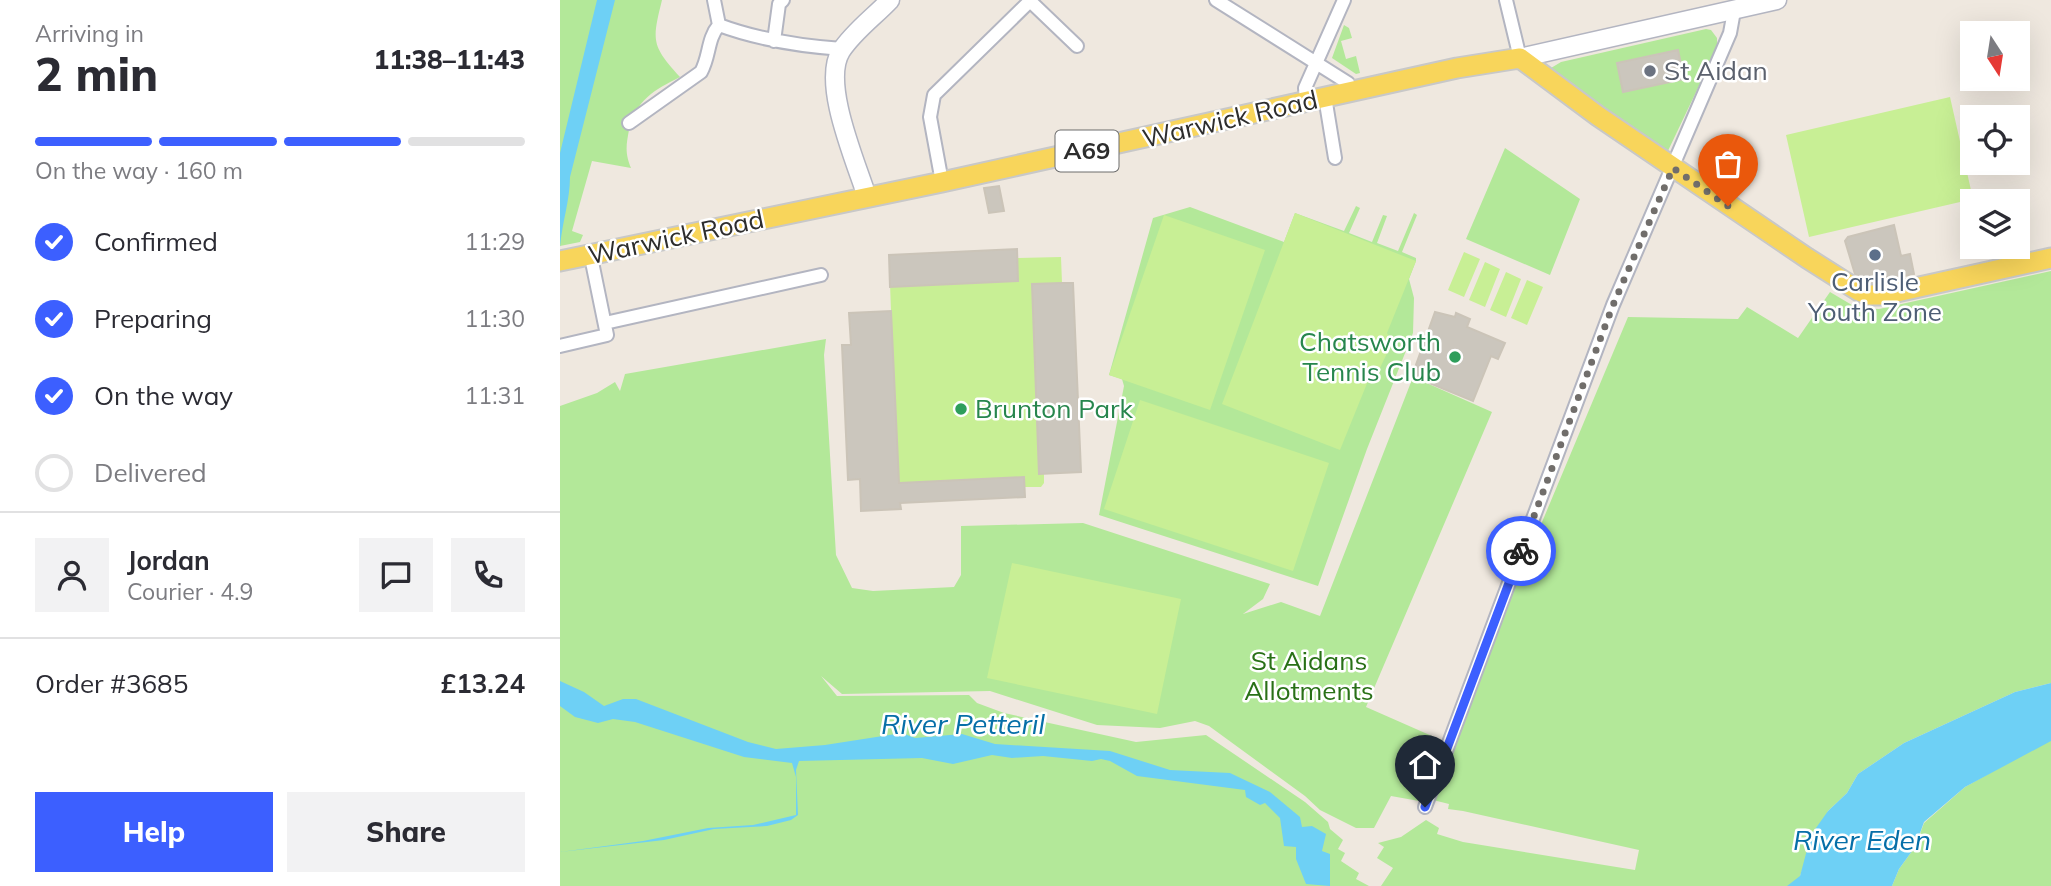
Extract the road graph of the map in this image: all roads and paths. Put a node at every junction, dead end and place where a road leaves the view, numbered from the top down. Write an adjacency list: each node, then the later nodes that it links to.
1 (714, 0): 11 (street)
2 (783, 0): 12 (street)
3 (890, 0): 14 (street)
4 (1216, 0): 16 (street)
5 (1344, 0): 16 (street)
6 (1506, 0): 15 (street)
7 (1777, 0): 9 (street, Warwick Road)
8 (1030, 1): 13 (street); 22 (street)
9 (1751, 3): 10 (street, Warwick Road)
10 (1734, 11): 15 (street, Warwick Road); 21 (street)
11 (719, 25): 12 (street); 19 (street)
12 (774, 41): 14 (street)
13 (1077, 46)
14 (842, 49): 23 (street)
15 (1520, 58): 17 (main road, Warwick Road / A69); 21 (main road)
16 (1315, 64): 17 (street); 18 (street)
17 (1352, 91): 18 (main road, Warwick Road / A69)
18 (1316, 99): 20 (street); 22 (main road, Warwick Road / A69)
19 (629, 122)
20 (1335, 158)
21 (1673, 168): 25 (main road); 30 (street)
22 (942, 183): 23 (main road, Warwick Road / A69)
23 (867, 197): 24 (main road, Warwick Road / A69)
24 (591, 257): 26 (main road, Warwick Road / A69); 28 (street)
25 (2051, 258)
26 (560, 261)
27 (821, 275): 28 (street)
28 (605, 323): 29 (street)
29 (560, 346)
30 (1425, 807)

